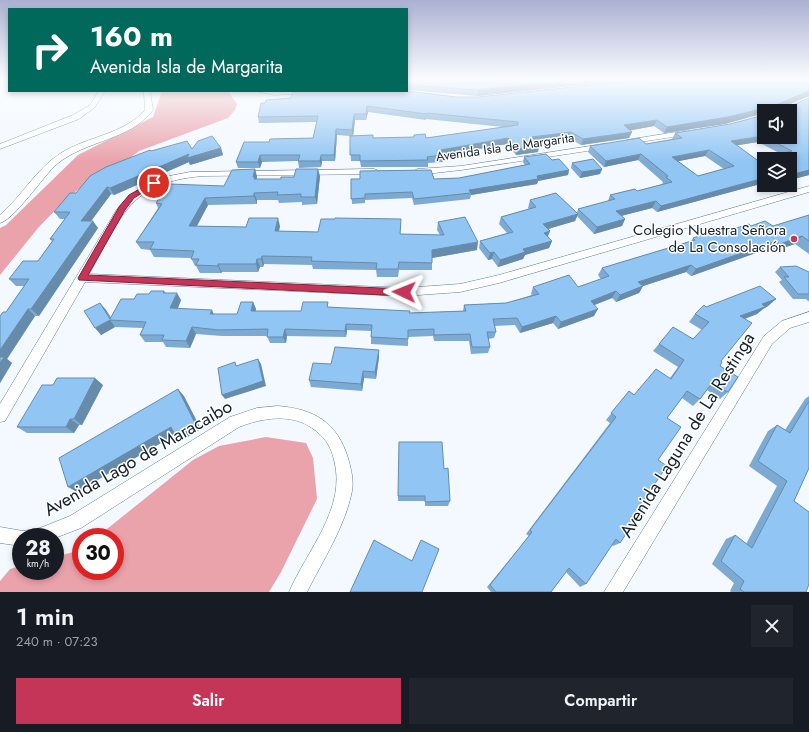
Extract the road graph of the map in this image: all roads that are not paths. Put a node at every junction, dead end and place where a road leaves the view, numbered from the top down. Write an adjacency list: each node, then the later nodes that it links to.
1 (92, 107): 4 (street)
2 (149, 107): 8 (street)
3 (694, 132): 6 (street, Avenida Isla de Margarita)
4 (0, 147)
5 (382, 172): 9 (street)
6 (405, 172)
7 (809, 189): 9 (street)
8 (0, 220)
9 (82, 278): 11 (street)
10 (809, 317): 16 (street, Avenida Laguna de La Restinga)
11 (0, 416)
12 (60, 528): 15 (street, Avenida Lago de Maracaibo)
13 (0, 535): 14 (street)
14 (12, 538)
15 (298, 592)
16 (613, 592)

